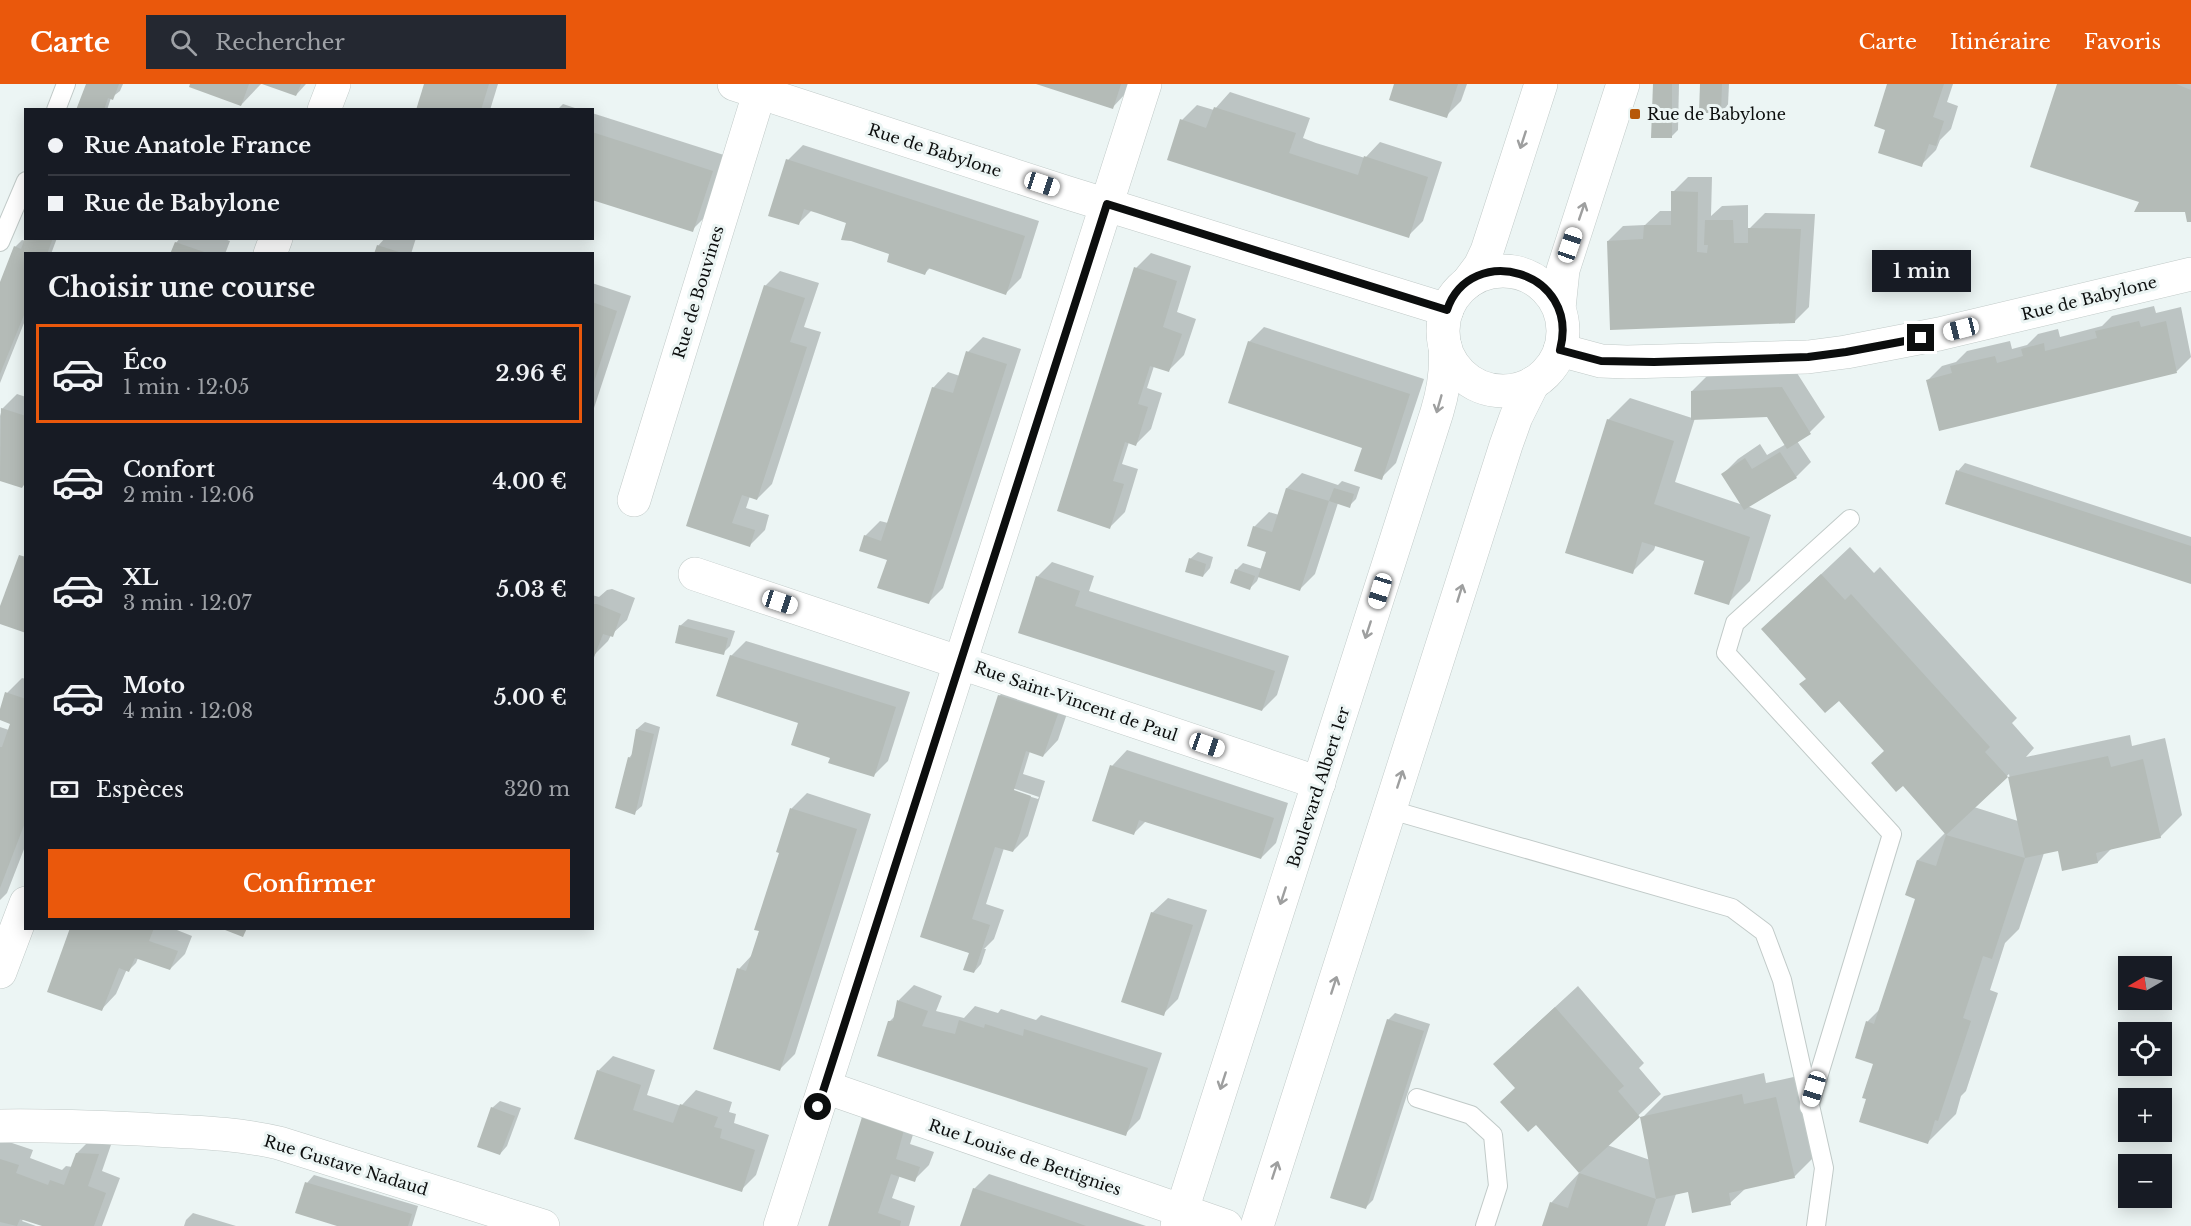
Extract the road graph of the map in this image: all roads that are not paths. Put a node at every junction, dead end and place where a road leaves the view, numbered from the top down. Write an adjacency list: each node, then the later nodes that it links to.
1 (66, 84): 7 (lane)
2 (334, 84): 8 (street)
3 (1145, 84): 10 (street)
4 (1541, 84): 13 (street, one-way to 13)
5 (1623, 84): 14 (street, one-way to 5)
6 (752, 87): 10 (street, Rue de Babylone); 19 (street, Rue de Bouvines)
7 (57, 108)
8 (325, 108)
9 (24, 186): 11 (lane)
10 (1107, 204): 15 (street, Rue de Babylone); 22 (street)
11 (0, 242)
12 (2191, 274): 17 (street, Rue de Babylone)
13 (1468, 282): 14 (street); 15 (street)
14 (1559, 308): 17 (street)
15 (1447, 310): 16 (street)
16 (1445, 346): 18 (street); 23 (street, Boulevard Albert 1er, one-way to 23)
17 (1560, 350): 18 (street)
18 (1533, 383): 24 (street, one-way to 18)
19 (634, 500)
20 (1850, 519): 29 (lane)
21 (695, 574): 22 (street, Rue Saint-Vincent de Paul)
22 (960, 662): 23 (street, Rue Saint-Vincent de Paul); 27 (street)
23 (1319, 783): 31 (street, Boulevard Albert 1er, one-way to 31)
24 (1391, 810): 29 (lane); 35 (street, one-way to 24)
25 (24, 908): 26 (street)
26 (0, 972)
27 (825, 1087): 31 (street, Rue Louise de Bettignies); 33 (street)
28 (1417, 1098): 36 (lane)
29 (1809, 1107): 37 (lane)
30 (0, 1126): 32 (street, Rue Gustave Nadaud)
31 (1179, 1219): 34 (street, Rue Louise de Bettignies)
32 (543, 1226)
33 (780, 1226)
34 (1226, 1226)
35 (1257, 1226)
36 (1485, 1226)
37 (1816, 1226)

